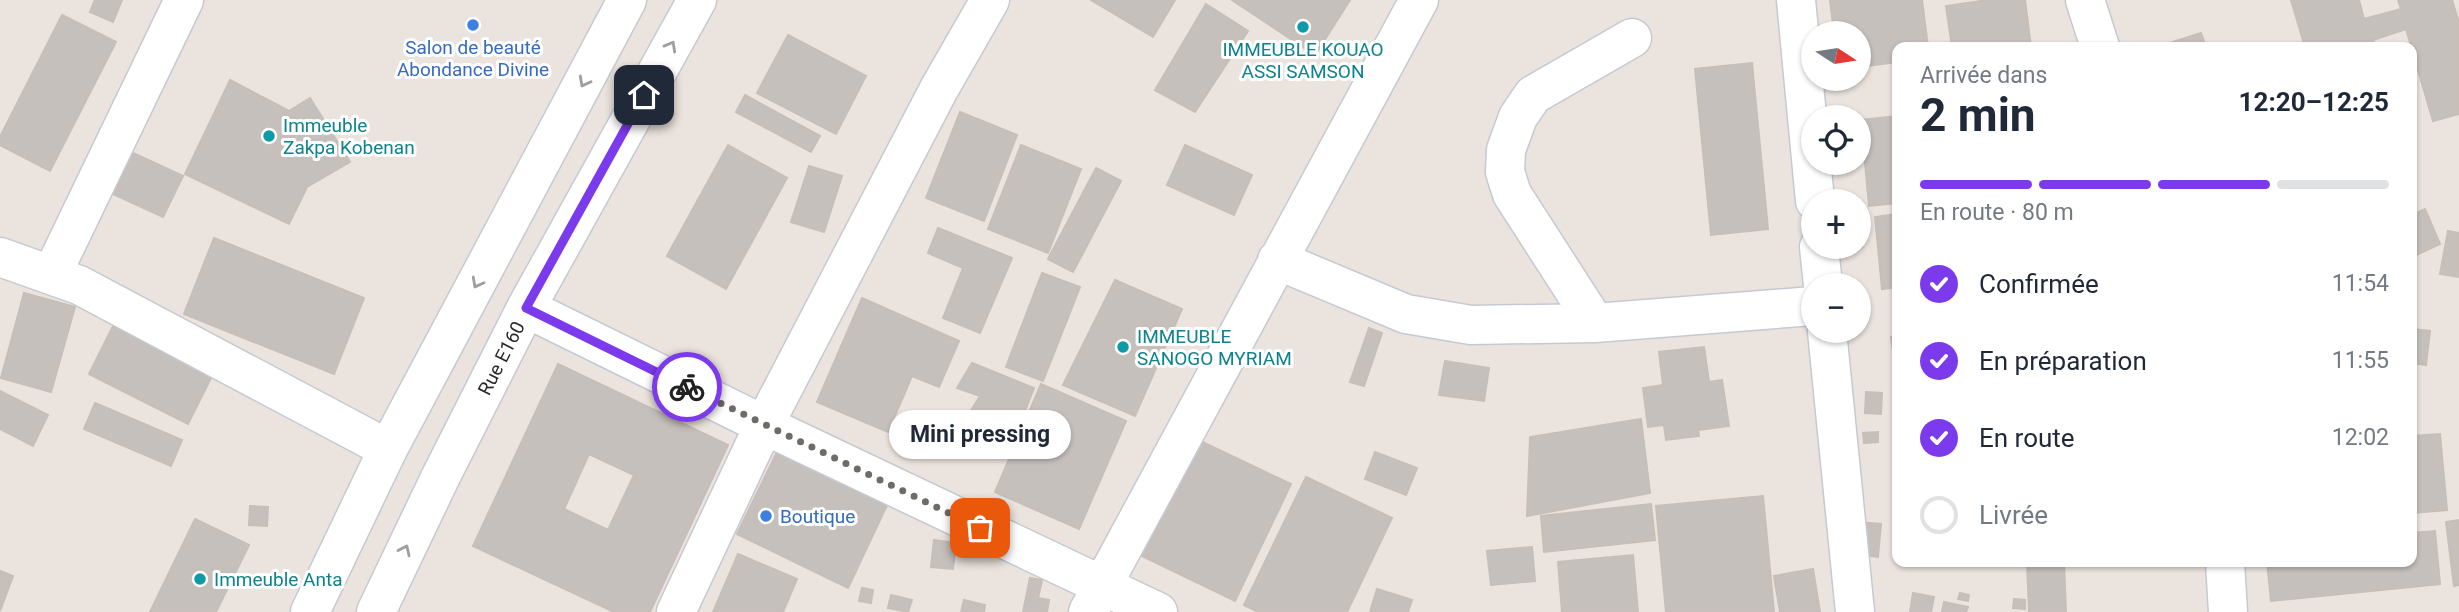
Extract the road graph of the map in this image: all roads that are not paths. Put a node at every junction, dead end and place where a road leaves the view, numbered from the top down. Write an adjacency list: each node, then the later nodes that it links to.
1 (184, 0): 13 (street)
2 (627, 0): 19 (street, one-way to 19)
3 (697, 0): 15 (street, Rue E160, one-way to 3)
4 (990, 0): 18 (street)
5 (1419, 0): 12 (street)
6 (1796, 0): 10 (street)
7 (2085, 0): 9 (street)
8 (1632, 38): 16 (street)
9 (2098, 42)
10 (1814, 189)
11 (0, 257): 13 (street)
12 (1277, 260): 16 (street); 21 (street)
13 (52, 274): 19 (street)
14 (1801, 307): 16 (street)
15 (526, 308): 18 (street); 23 (street, Rue E160, one-way to 15)
16 (1595, 323)
17 (1828, 343): 26 (street)
18 (764, 425): 21 (street); 24 (street)
19 (388, 449): 22 (street)
20 (2225, 567): 27 (street)
21 (1094, 599): 25 (street)
22 (310, 612)
23 (376, 612)
24 (676, 612)
25 (1158, 612)
26 (1855, 612)
27 (2228, 612)

